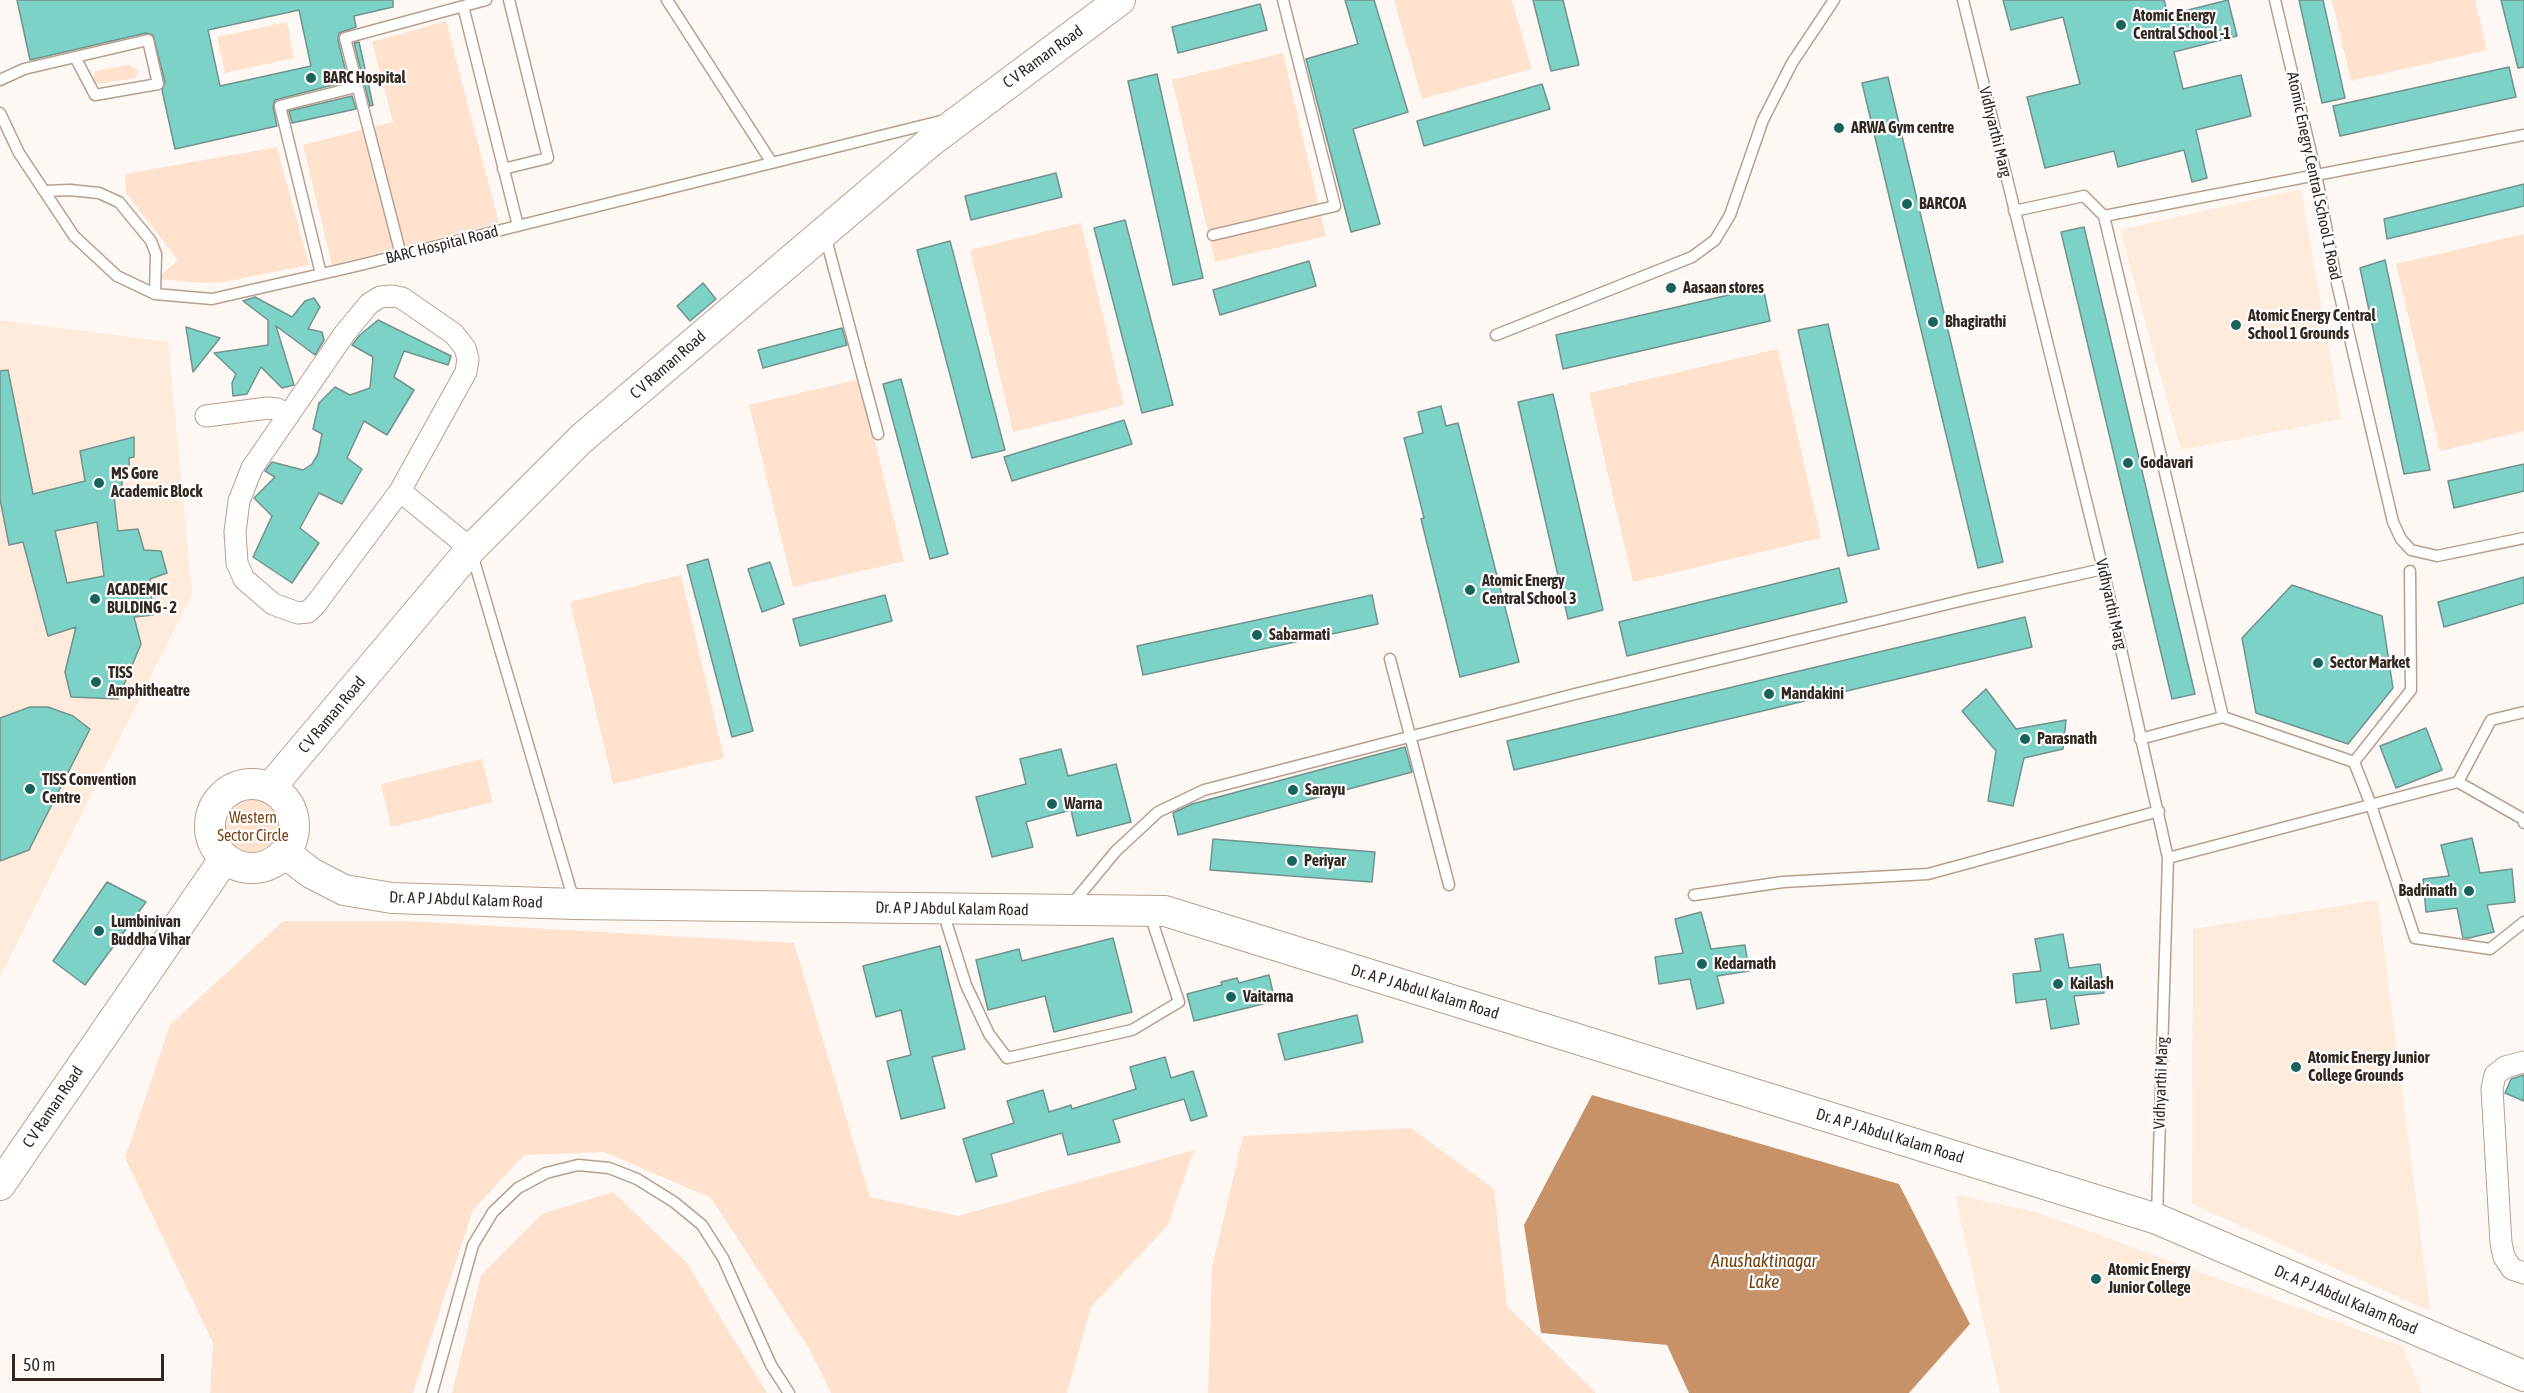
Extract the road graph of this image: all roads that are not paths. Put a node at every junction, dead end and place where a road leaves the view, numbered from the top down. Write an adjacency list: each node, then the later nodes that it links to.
1 (486, 0): 9 (lane)
2 (509, 0): 17 (lane)
3 (667, 0): 16 (lane)
4 (1283, 0): 24 (lane)
5 (1834, 0): 28 (lane)
6 (1964, 0): 20 (lane, Vidhyarthi Marg)
7 (2275, 0): 18 (lane, Atomic Enegry Central School 1 Road)
8 (1116, 2): 14 (street, C V Raman Road)
9 (463, 6): 12 (lane); 17 (lane)
10 (75, 57): 10 (lane); 11 (lane)
11 (0, 80)
12 (356, 87): 25 (lane); 26 (lane)
13 (0, 113): 19 (lane, BARC Hospital Road)
14 (964, 115): 16 (lane, BARC Hospital Road); 23 (street, C V Raman Road)
15 (2524, 135): 18 (lane)
16 (772, 163): 22 (lane, BARC Hospital Road)
17 (503, 169): 22 (lane)
18 (2316, 174): 21 (lane); 33 (lane, Atomic Enegry Central School 1 Road)
19 (44, 191): 27 (lane, BARC Hospital Road); 27 (lane)
20 (2014, 211): 21 (lane); 35 (lane, Vidhyarthi Marg)
21 (2104, 216): 39 (lane)
22 (518, 226): 25 (lane, BARC Hospital Road)
23 (824, 232): 31 (lane); 34 (street, C V Raman Road)
24 (1213, 235)
25 (401, 255): 26 (lane, BARC Hospital Road)
26 (321, 274): 27 (lane, BARC Hospital Road)
27 (155, 294)
28 (1496, 335)
29 (289, 415): 30 (street); 32 (street); 32 (street)
30 (206, 416)
31 (878, 434)
32 (400, 491): 34 (street)
33 (2524, 538)
34 (471, 549): 44 (street, C V Raman Road); 53 (lane)
35 (2103, 569): 40 (lane); 41 (lane, Vidhyarthi Marg)
36 (2410, 571): 42 (lane)
37 (1390, 658): 40 (lane)
38 (2524, 712): 43 (lane)
39 (2223, 717): 41 (lane); 42 (lane)
40 (1410, 736): 51 (lane); 55 (lane)
41 (2140, 740): 46 (lane, Vidhyarthi Marg)
42 (2354, 762): 45 (lane)
43 (2458, 782): 45 (lane); 47 (lane)
44 (270, 788): 48 (street); 49 (street)
45 (2371, 805): 50 (lane); 57 (lane)
46 (2159, 811): 50 (lane, Vidhyarthi Marg); 52 (lane)
47 (2524, 822)
48 (285, 853): 49 (street); 53 (street, Dr. A P J Abdul Kalam Road)
49 (225, 858): 59 (street, C V Raman Road)
50 (2168, 858): 60 (lane, Vidhyarthi Marg)
51 (1449, 885)
52 (1694, 895)
53 (575, 904): 54 (street, Dr. A P J Abdul Kalam Road)
54 (942, 909): 55 (street, Dr. A P J Abdul Kalam Road); 56 (lane)
55 (1067, 911): 56 (street, Dr. A P J Abdul Kalam Road)
56 (1148, 911): 60 (street, Dr. A P J Abdul Kalam Road)
57 (2524, 921)
58 (2524, 1062): 61 (street)
59 (2, 1181)
60 (2157, 1219): 62 (street, Dr. A P J Abdul Kalam Road)
61 (2524, 1273)
62 (2524, 1376)
63 (432, 1393): 64 (lane)
64 (789, 1393)

